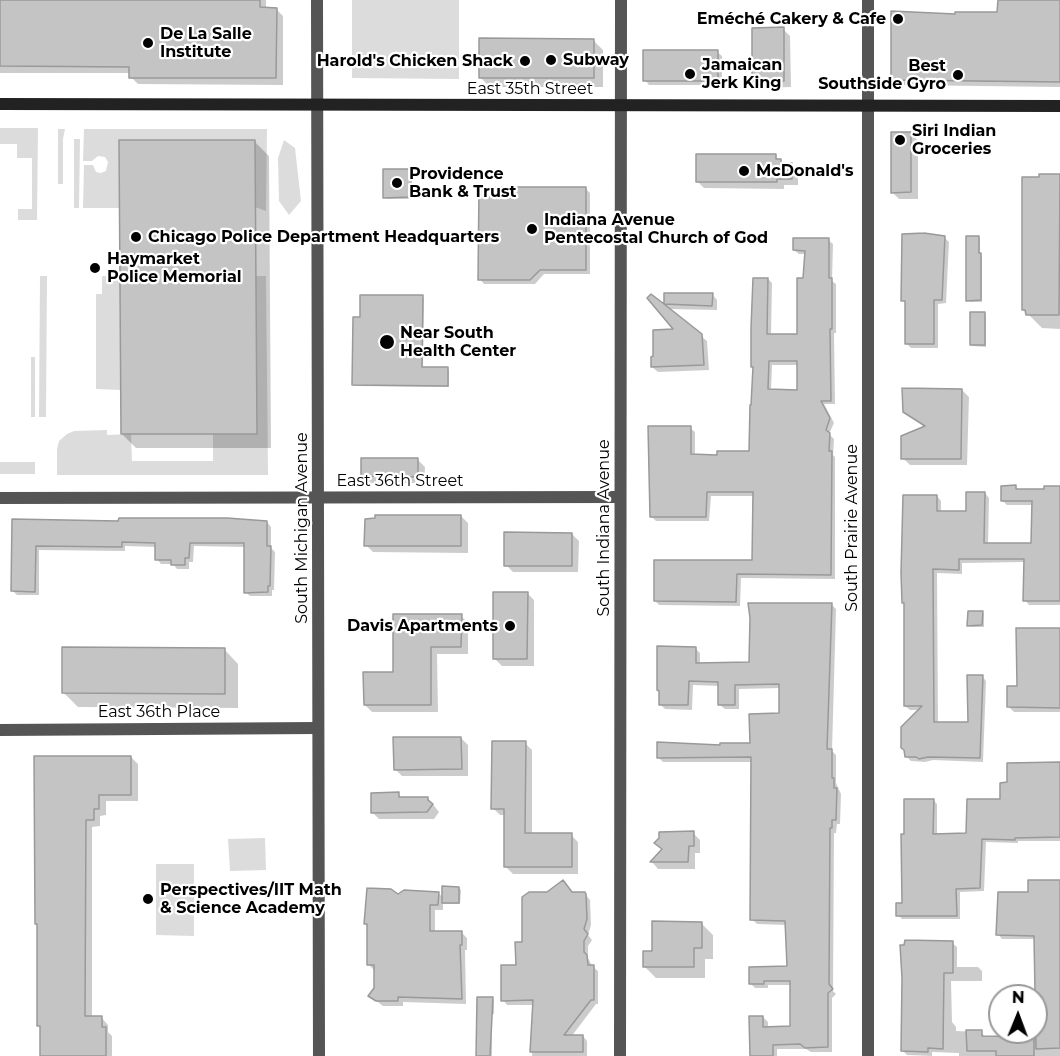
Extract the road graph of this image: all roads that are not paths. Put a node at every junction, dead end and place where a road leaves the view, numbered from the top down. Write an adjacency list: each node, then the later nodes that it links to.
1 (317, 0): 5 (street, South Michigan Avenue)
2 (621, 0): 6 (street, South Indiana Avenue)
3 (868, 0): 7 (street, South Prairie Avenue)
4 (0, 104): 5 (main road, East 35th Street)
5 (318, 105): 6 (main road, East 35th Street); 9 (street, South Michigan Avenue)
6 (621, 106): 7 (main road, East 35th Street); 10 (street, South Indiana Avenue)
7 (868, 106): 8 (main road, East 35th Street); 16 (street, South Prairie Avenue)
8 (1060, 106)
9 (318, 497): 10 (street, East 36th Street); 11 (street, East 36th Street); 12 (street, South Michigan Avenue)
10 (621, 497): 15 (street, South Indiana Avenue)
11 (0, 498)
12 (318, 728): 13 (street, East 36th Place); 14 (street, South Michigan Avenue)
13 (0, 730)
14 (319, 1056)
15 (620, 1056)
16 (868, 1056)

